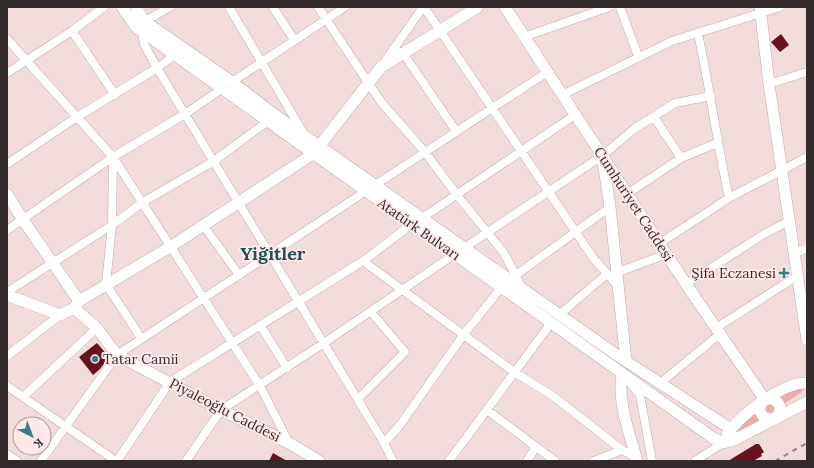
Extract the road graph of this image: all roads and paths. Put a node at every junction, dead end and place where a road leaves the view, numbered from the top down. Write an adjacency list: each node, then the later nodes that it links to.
1 (104, 7): 19 (street)
2 (122, 7): 17 (main road, Atatürk Bulvarı)
3 (136, 7): 17 (main road, Atatürk Bulvarı)
4 (170, 7): 17 (street)
5 (229, 7): 28 (street)
6 (273, 7): 23 (street)
7 (318, 7): 16 (street)
8 (345, 7): 16 (street)
9 (424, 7): 18 (street); 25 (street)
10 (478, 7): 18 (main road)
11 (505, 7): 21 (main road, Cumhuriyet Caddesi)
12 (609, 7): 21 (street)
13 (620, 7): 26 (street)
14 (780, 7): 15 (street)
15 (760, 10): 20 (street); 34 (main road)
16 (326, 20): 23 (street); 33 (street)
17 (144, 26): 24 (main road, Atatürk Bulvarı); 29 (street)
18 (440, 30): 25 (main road); 39 (street)
19 (72, 31): 27 (street); 36 (street)
20 (698, 34): 26 (street); 38 (street)
21 (524, 37): 32 (main road, Cumhuriyet Caddesi)
22 (7, 39): 27 (street)
23 (294, 40): 28 (street)
24 (178, 50): 29 (street); 35 (main road, Atatürk Bulvarı)
25 (398, 51): 33 (main road); 45 (street)
26 (638, 56): 37 (street)
27 (26, 60): 31 (street); 42 (street)
28 (262, 60): 35 (street); 46 (street)
29 (157, 68): 36 (street); 40 (street)
30 (807, 72): 34 (street)
31 (7, 73)
32 (546, 73): 37 (main road, Cumhuriyet Caddesi); 39 (street)
33 (367, 82): 48 (main road); 49 (street)
34 (769, 84): 57 (main road)
35 (227, 85): 40 (street); 44 (main road, Atatürk Bulvarı)
36 (115, 95): 42 (street)
37 (562, 95): 41 (main road, Cumhuriyet Caddesi)
38 (711, 96): 43 (street); 47 (street)
39 (491, 108): 45 (street); 50 (street)
40 (185, 114): 51 (street); 55 (street)
41 (575, 115): 50 (street); 52 (main road, Cumhuriyet Caddesi)
42 (77, 117): 51 (street); 56 (street)
43 (654, 117): 52 (street); 54 (street)
44 (271, 118): 46 (main road, Atatürk Bulvarı); 48 (main road, Atatürk Bulvarı); 55 (street)
45 (456, 131): 49 (street)
46 (306, 136): 48 (main road, Atatürk Bulvarı)
47 (717, 143): 54 (street); 63 (street)
48 (316, 150): 58 (main road, Atatürk Bulvarı); 65 (main road)
49 (425, 152): 58 (street); 62 (street)
50 (521, 152): 59 (street); 62 (street)
51 (113, 156): 64 (street); 67 (street); 70 (street)
52 (602, 156): 59 (street); 61 (main road, Cumhuriyet Caddesi); 66 (main road)
53 (807, 157): 57 (street)
54 (681, 158): 61 (street)
55 (214, 161): 64 (street); 65 (street)
56 (7, 164)
57 (782, 171): 63 (street); 69 (main road)
58 (370, 188): 68 (main road, Atatürk Bulvarı); 79 (street)
59 (549, 192): 73 (street); 74 (street)
60 (7, 194): 67 (main road, Piyaleoğlu Caddesi)
61 (627, 194): 75 (main road, Cumhuriyet Caddesi)
62 (457, 195): 68 (street); 74 (street)
63 (729, 198): 75 (street)
64 (143, 202): 70 (street); 76 (street)
65 (237, 202): 71 (main road); 79 (street)
66 (610, 207): 73 (street); 85 (main road)
67 (22, 220): 72 (street); 84 (main road, Piyaleoğlu Caddesi)
68 (417, 221): 77 (main road, Atatürk Bulvarı); 80 (main road, Atatürk Bulvarı); 83 (street)
69 (789, 221): 82 (main road); 90 (street)
70 (112, 225): 84 (street); 89 (street)
71 (203, 225): 76 (main road); 86 (street)
72 (7, 230)
73 (576, 231): 85 (street); 88 (street)
74 (488, 233): 77 (street); 88 (street)
75 (660, 243): 81 (main road, Cumhuriyet Caddesi)
76 (170, 247): 89 (main road); 95 (street)
77 (464, 248): 80 (main road); 88 (main road, Atatürk Bulvarı)
78 (807, 248): 82 (street)
79 (270, 254): 86 (street); 96 (street)
80 (455, 254): 91 (main road, Atatürk Bulvarı); 92 (street)
81 (667, 254): 85 (street); 90 (main road, Cumhuriyet Caddesi)
82 (794, 254): 87 (main road)
83 (362, 261): 92 (street); 96 (street)
84 (52, 262): 93 (street); 97 (main road, Piyaleoğlu Caddesi)
85 (612, 273): 100 (street); 112 (main road)
86 (239, 275): 95 (street)
87 (797, 276): 104 (street); 107 (main road)
88 (513, 278): 91 (main road); 100 (main road, Atatürk Bulvarı)
89 (106, 284): 97 (main road); 106 (street)
90 (686, 284): 104 (main road, Cumhuriyet Caddesi)
91 (501, 288): 101 (main road, Atatürk Bulvarı); 105 (street)
92 (401, 290): 98 (street); 105 (street)
93 (7, 292)
94 (7, 295): 99 (main road)
95 (204, 298): 106 (street); 108 (street)
96 (298, 301): 102 (street); 109 (street)
97 (76, 304): 99 (main road); 103 (main road, Piyaleoğlu Caddesi)
98 (371, 312): 109 (street); 123 (street)
99 (60, 315): 111 (street)
100 (560, 315): 101 (main road); 112 (main road, Atatürk Bulvarı)
101 (551, 323): 114 (street); 115 (main road, Atatürk Bulvarı)
102 (260, 325): 108 (street); 113 (street)
103 (97, 328): 110 (main road, Piyaleoğlu Caddesi); 122 (street)
104 (718, 331): 118 (street); 124 (main road, Cumhuriyet Caddesi)
105 (464, 334): 114 (street); 133 (street)
106 (141, 338): 110 (street)
107 (807, 340)
108 (233, 343): 116 (street); 120 (street)
109 (324, 343): 113 (street); 123 (street)
110 (117, 355): 116 (main road, Piyaleoğlu Caddesi); 130 (street)
111 (7, 356)
112 (626, 361): 118 (main road, Atatürk Bulvarı)
113 (287, 368): 120 (street)
114 (514, 372): 128 (street); 136 (street)
115 (622, 374): 134 (main road, Atatürk Bulvarı); 138 (main road); 149 (street)
116 (170, 382): 127 (main road, Piyaleoğlu Caddesi); 141 (street)
117 (807, 383): 124 (main road)
118 (659, 384): 131 (main road, Atatürk Bulvarı)
119 (7, 386): 122 (street)
120 (260, 386): 127 (street); 132 (street)
121 (807, 393): 126 (main road)
122 (23, 397): 130 (street)
123 (358, 399): 133 (street)
124 (765, 400): 129 (main road, Cumhuriyet Caddesi); 131 (main road)
125 (807, 402): 126 (main road)
126 (794, 409): 129 (main road)
127 (221, 410): 132 (main road, Piyaleoğlu Caddesi); 142 (street)
128 (487, 410): 135 (street); 145 (street)
129 (776, 417): 134 (main road)
130 (64, 426): 140 (street); 141 (street)
131 (731, 429): 134 (main road)
132 (289, 443): 143 (main road, Piyaleoğlu Caddesi)
133 (384, 443): 144 (street)
134 (723, 443): 150 (street)
135 (536, 446): 146 (street); 147 (street)
136 (622, 450): 138 (street); 148 (street)
137 (7, 454): 139 (street)
138 (636, 459)
139 (17, 461)
140 (41, 461)
141 (117, 461)
142 (186, 461)
143 (319, 461)
144 (393, 461)
145 (449, 461)
146 (527, 461)
147 (555, 461)
148 (594, 461)
149 (652, 461)
150 (695, 461)

